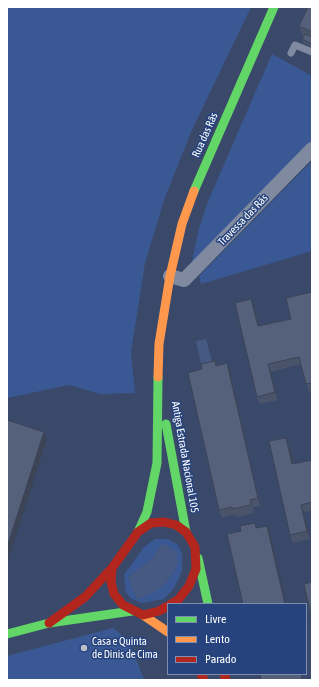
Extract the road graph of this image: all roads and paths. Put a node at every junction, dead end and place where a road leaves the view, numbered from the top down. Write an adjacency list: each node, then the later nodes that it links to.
1 (274, 7): 5 (main road, Rua das Rãs)
2 (312, 52): 3 (lane)
3 (291, 53)
4 (312, 149): 5 (street, Travessa das Rãs)
5 (170, 276): 6 (main road, Antiga Estrada Nacional 105)
6 (159, 386): 7 (main road, Antiga Estrada Nacional 105); 8 (main road, Antiga Estrada Nacional 105)
7 (138, 532): 8 (main road); 10 (main road)
8 (186, 532): 9 (main road)
9 (195, 547): 11 (main road); 12 (main road)
10 (112, 568): 14 (main road); 16 (main road)
11 (173, 603)
12 (208, 603)
13 (167, 607): 15 (main road)
14 (132, 610): 15 (main road); 16 (main road)
15 (143, 615): 17 (main road)
16 (49, 623): 18 (main road)
17 (167, 631)
18 (7, 634)

